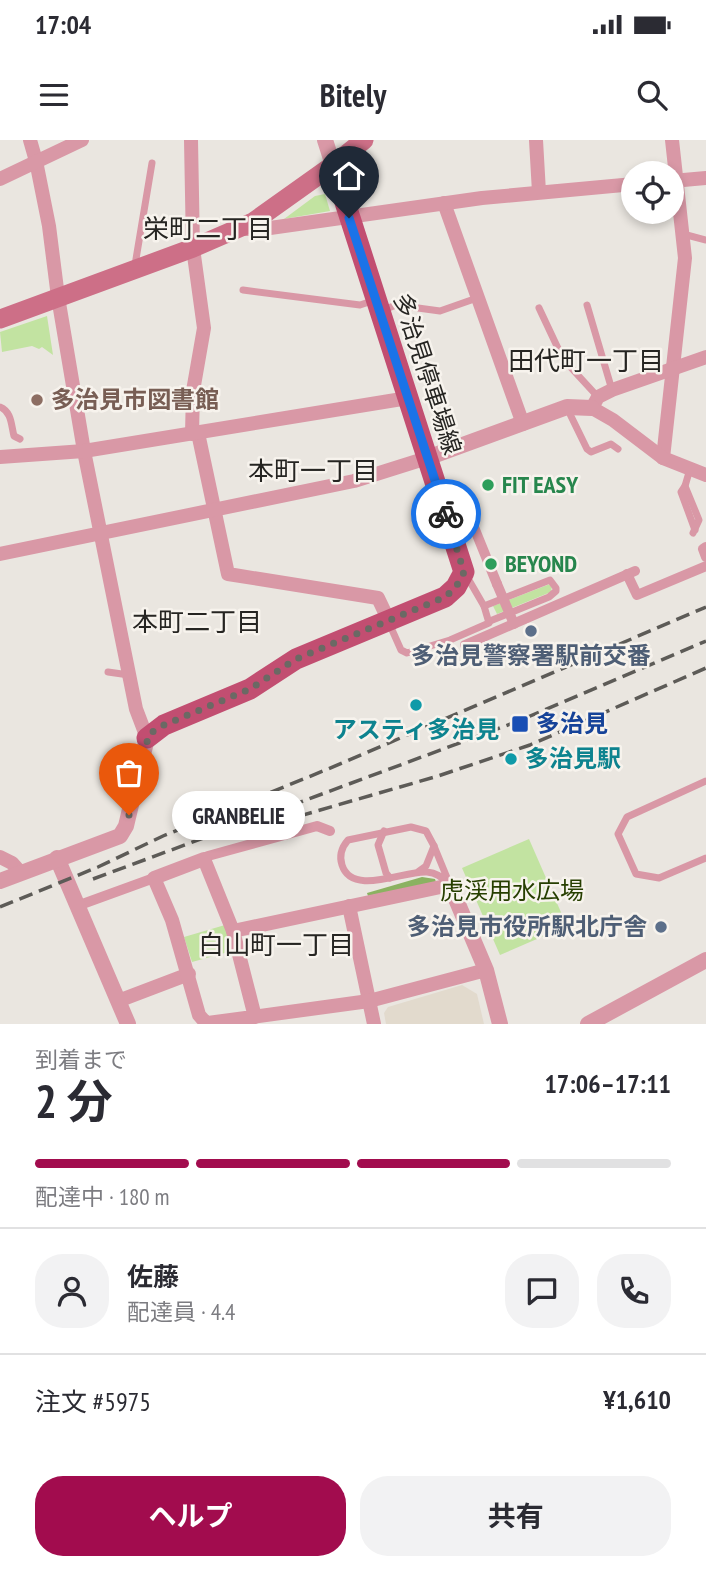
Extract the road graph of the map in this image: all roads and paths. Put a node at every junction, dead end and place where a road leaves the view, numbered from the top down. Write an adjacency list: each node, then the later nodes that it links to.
1 (82, 140): 7 (street)
2 (191, 140): 22 (street)
3 (325, 140): 10 (street)
4 (364, 140): 10 (main road)
5 (536, 140): 15 (street)
6 (672, 140): 8 (street)
7 (33, 150): 12 (street); 25 (street)
8 (673, 161)
9 (152, 163): 23 (lane)
10 (333, 165): 17 (main road, 多治見停車場線); 19 (main road)
11 (706, 177): 13 (street)
12 (0, 179)
13 (684, 180)
14 (621, 185): 15 (street)
15 (539, 192): 16 (street)
16 (444, 203): 17 (street); 26 (street)
17 (349, 218): 19 (street); 27 (main road, 多治見停車場線)
18 (681, 224): 20 (street)
19 (237, 230): 22 (main road)
20 (682, 233): 21 (lane); 32 (street)
21 (706, 240)
22 (192, 248): 23 (main road); 40 (street)
23 (134, 269): 25 (main road)
24 (243, 290): 27 (lane)
25 (58, 297): 30 (main road); 42 (street)
26 (478, 298): 27 (lane); 38 (street)
27 (378, 305): 34 (main road, 多治見停車場線)
28 (587, 305): 33 (lane)
29 (539, 308): 35 (lane)
30 (0, 319)
31 (706, 357): 32 (street)
32 (673, 369): 33 (street); 45 (street)
33 (612, 390): 35 (street)
34 (408, 398): 40 (street); 44 (main road, 多治見停車場線)
35 (595, 402): 37 (street); 39 (street)
36 (0, 407): 41 (lane)
37 (567, 407): 38 (street); 39 (lane)
38 (523, 424): 44 (street)
39 (628, 432): 45 (street)
40 (195, 433): 42 (street); 48 (street)
41 (20, 439)
42 (84, 451): 43 (street); 51 (street)
43 (0, 457)
44 (427, 457): 48 (street); 56 (main road, 多治見停車場線)
45 (663, 458): 46 (street)
46 (690, 468): 47 (street); 50 (lane)
47 (706, 475)
48 (215, 510): 51 (street); 58 (street)
49 (467, 510): 60 (street, bridge)
50 (694, 532)
51 (101, 535): 53 (street); 63 (street)
52 (706, 547): 54 (street)
53 (0, 554)
54 (706, 557)
55 (706, 566): 60 (street)
56 (464, 572): 57 (lane); 58 (main road)
57 (484, 606): 59 (lane); 59 (lane)
58 (388, 619): 59 (lane); 64 (main road)
59 (490, 621)
60 (514, 624): 61 (street)
61 (467, 649)
62 (108, 672): 63 (lane)
63 (129, 675): 64 (street)
64 (147, 738): 71 (street)
65 (706, 781): 70 (lane)
66 (330, 831): 72 (street)
67 (384, 831): 68 (lane); 76 (lane); 76 (lane)
68 (434, 846): 74 (lane); 78 (lane)
69 (0, 857): 73 (street)
70 (706, 858)
71 (57, 859): 73 (street); 79 (street)
72 (205, 859): 75 (street); 81 (street)
73 (20, 872): 77 (street)
74 (419, 872): 76 (lane); 78 (lane)
75 (154, 878): 79 (street); 84 (street)
76 (390, 878)
77 (0, 881)
78 (450, 885): 80 (street); 83 (street)
79 (77, 906): 85 (street)
80 (349, 906): 81 (street); 86 (street)
81 (233, 931): 87 (street)
82 (706, 960): 91 (street)
83 (486, 970): 86 (street); 90 (street)
84 (188, 974): 85 (street); 87 (street)
85 (118, 1001): 88 (street)
86 (369, 1001): 87 (street); 89 (street)
87 (255, 1017)
88 (128, 1024)
89 (374, 1024)
90 (499, 1024)
91 (588, 1024)

